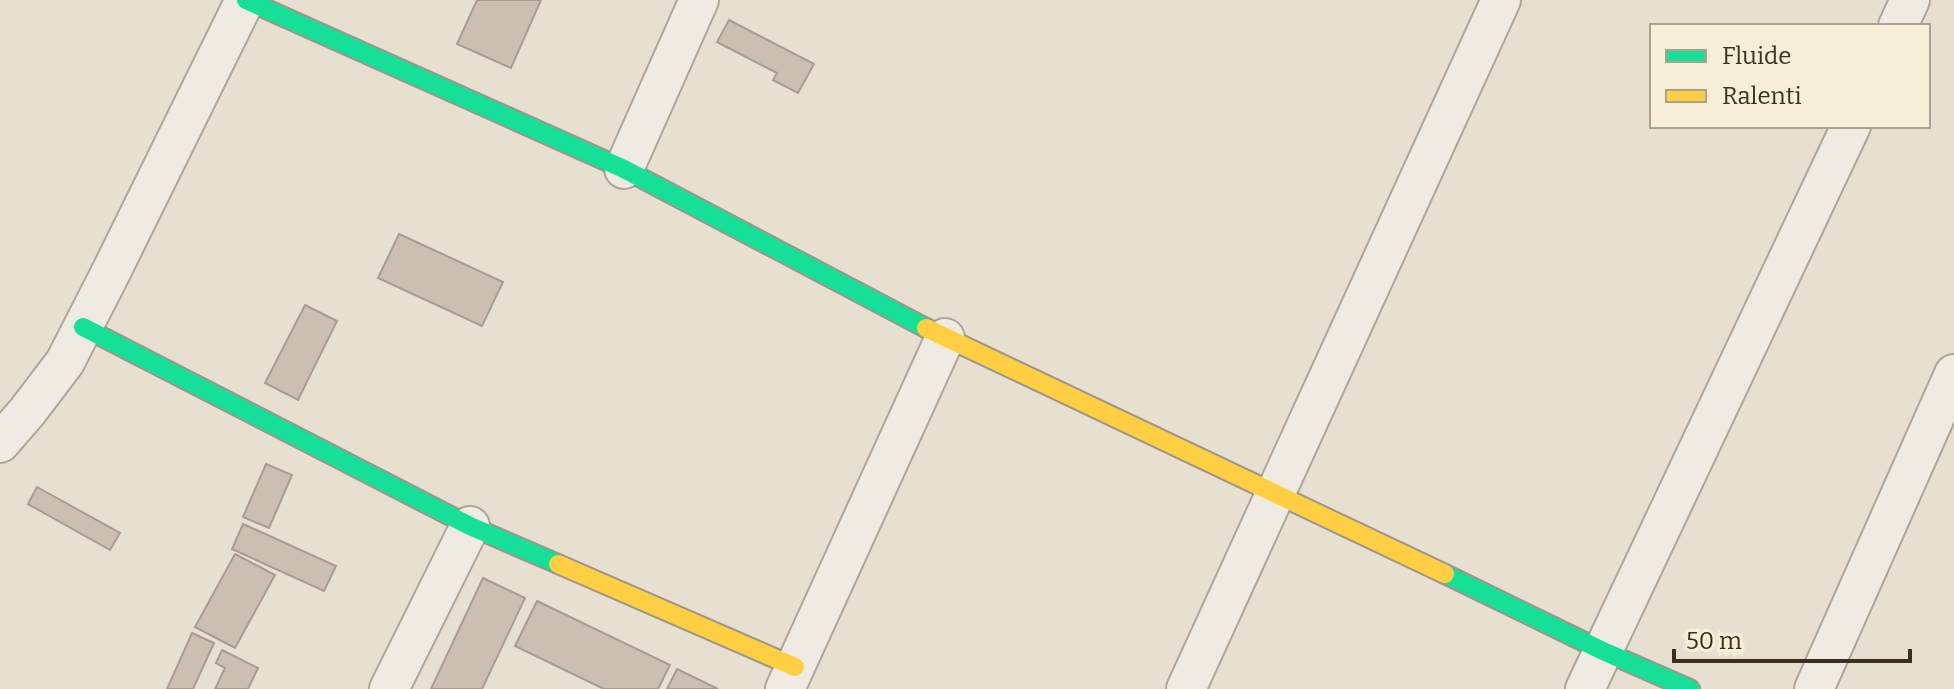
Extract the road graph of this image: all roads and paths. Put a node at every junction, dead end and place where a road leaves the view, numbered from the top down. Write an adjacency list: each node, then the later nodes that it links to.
1 (245, 0): 7 (street); 8 (street)
2 (699, 0): 7 (street)
3 (1500, 0): 12 (street)
4 (1910, 0): 5 (street)
5 (1899, 24)
6 (1850, 128): 14 (street)
7 (624, 169): 9 (street)
8 (83, 327): 11 (street); 13 (street)
9 (945, 338): 12 (street); 15 (street)
10 (1953, 381): 20 (street)
11 (0, 443)
12 (1276, 493): 14 (street); 17 (street)
13 (470, 526): 15 (street); 16 (street)
14 (1603, 651): 18 (street); 19 (street)
15 (790, 678)
16 (389, 689)
17 (1186, 689)
18 (1585, 689)
19 (1690, 689)
20 (1814, 689)

